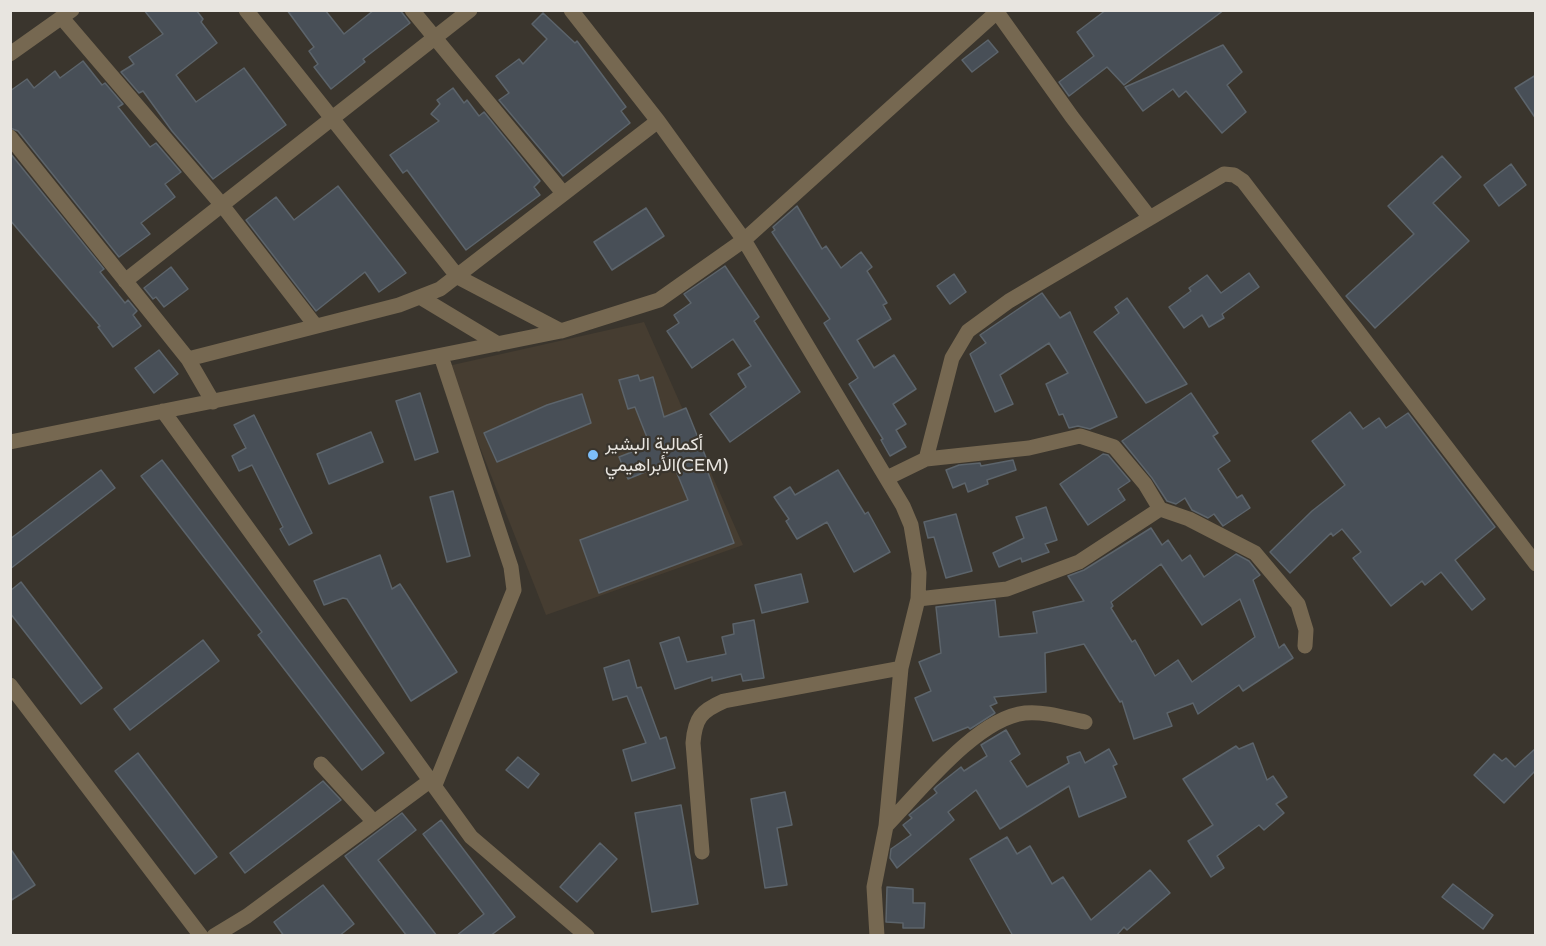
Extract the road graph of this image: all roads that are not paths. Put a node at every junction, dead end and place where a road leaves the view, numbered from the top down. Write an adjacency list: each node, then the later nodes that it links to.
1 (246, 10): 9 (street)
2 (412, 10): 7 (street)
3 (470, 10): 7 (street)
4 (571, 10): 10 (street)
5 (998, 11): 14 (street); 15 (street)
6 (67, 14): 8 (street); 13 (street)
7 (434, 39): 9 (street); 12 (street)
8 (10, 54)
9 (333, 117): 13 (street); 16 (street)
10 (658, 121): 12 (street); 15 (street)
11 (10, 137): 17 (street)
12 (563, 194): 16 (street)
13 (222, 205): 17 (street); 19 (street)
14 (1150, 218): 27 (street); 30 (street)
15 (744, 240): 20 (street); 28 (street)
16 (458, 277): 18 (street); 20 (street)
17 (125, 281): 23 (street)
18 (420, 297): 19 (street); 21 (street)
19 (315, 325): 23 (street)
20 (561, 330): 21 (street)
21 (498, 344): 22 (street)
22 (441, 356): 24 (street); 37 (street)
23 (188, 359): 24 (street)
24 (213, 402): 25 (street)
25 (163, 411): 26 (street); 37 (street)
26 (10, 442)
27 (926, 459): 28 (street); 29 (street)
28 (887, 478): 31 (street)
29 (1160, 509): 31 (street); 32 (street)
30 (1536, 564)
31 (918, 599): 33 (street)
32 (1305, 646)
33 (901, 668): 39 (street); 40 (street)
34 (10, 685): 41 (street)
35 (1084, 722): 39 (street)
36 (321, 764): 38 (street)
37 (433, 782): 38 (street); 43 (street)
38 (374, 822): 42 (street)
39 (886, 826): 44 (street)
40 (702, 852)
41 (201, 936)
42 (214, 936)
43 (587, 936)
44 (877, 936)

